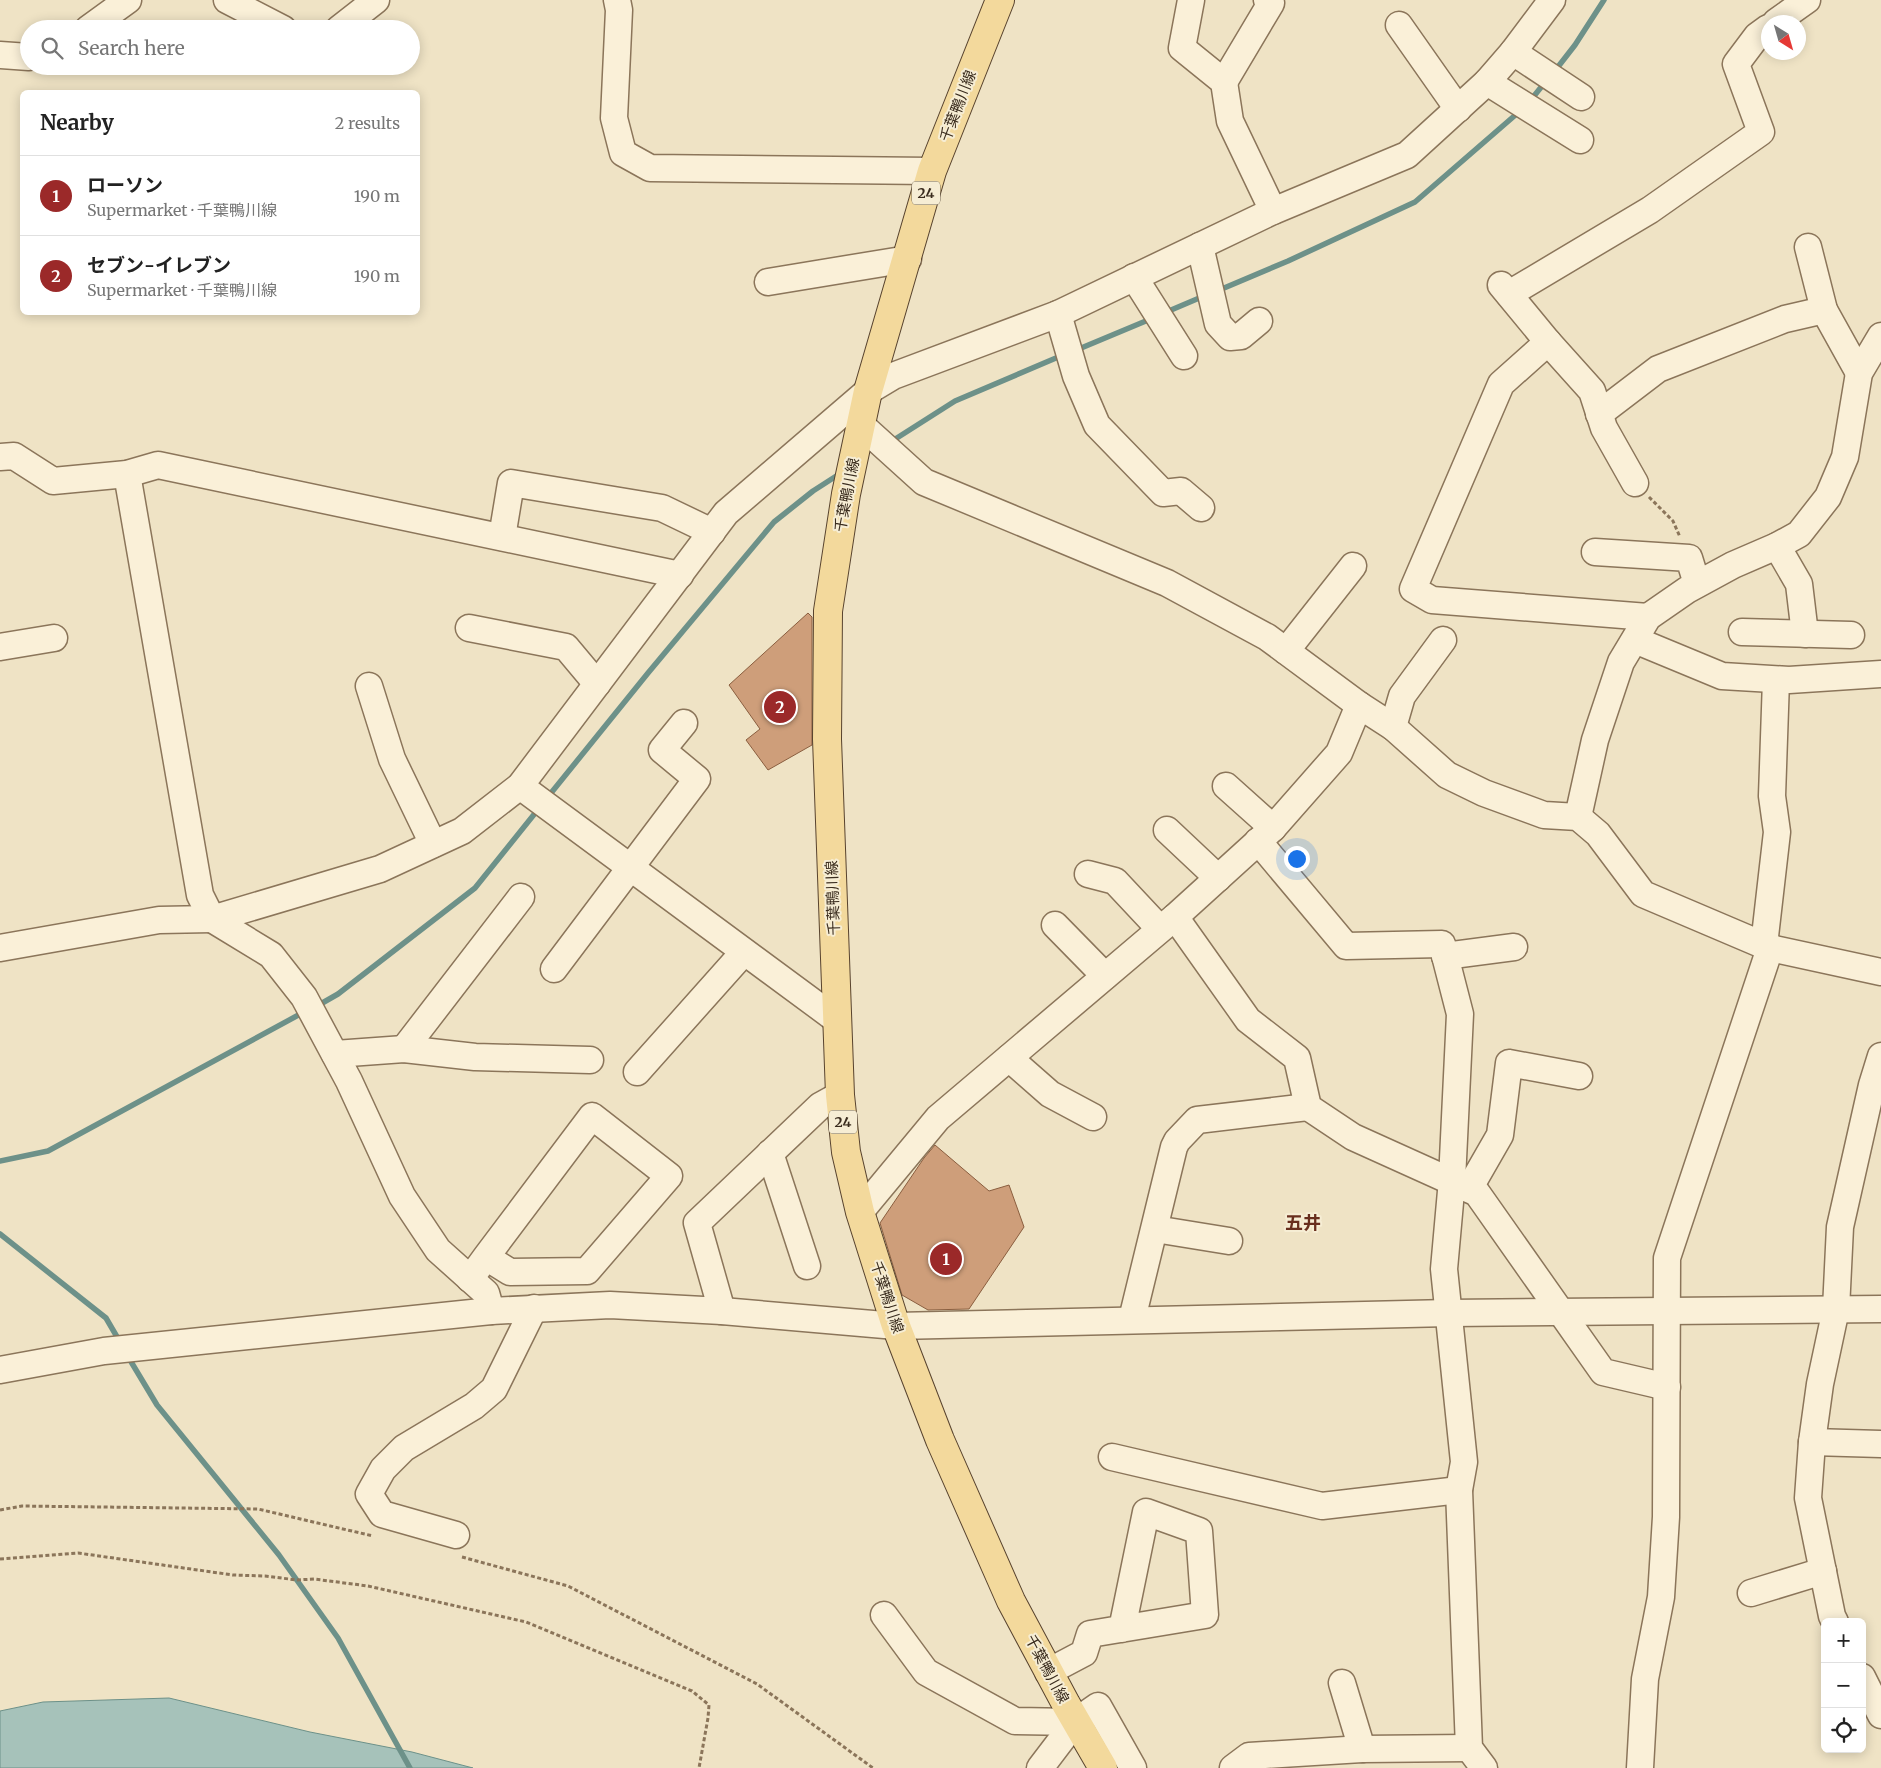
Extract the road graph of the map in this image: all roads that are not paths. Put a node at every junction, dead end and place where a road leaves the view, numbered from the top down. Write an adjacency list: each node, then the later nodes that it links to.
1 (128, 0): 11 (street)
2 (227, 0): 12 (street)
3 (376, 0): 13 (street)
4 (617, 0): 24 (street)
5 (1000, 0): 24 (main road, 千葉鴨川線 / 24)
6 (1191, 0): 19 (street)
7 (1266, 0): 19 (street)
8 (1552, 0): 16 (street)
9 (1807, 0): 10 (street)
10 (1786, 15)
11 (100, 20)
12 (266, 20)
13 (350, 20)
14 (1399, 25): 22 (street)
15 (1761, 34): 35 (street)
16 (1513, 52): 20 (street); 21 (street)
17 (0, 55): 18 (street)
18 (20, 56)
19 (1224, 82): 25 (street)
20 (1487, 82): 22 (street); 23 (street)
21 (1581, 97)
22 (1458, 108): 25 (street)
23 (1580, 140)
24 (932, 171): 28 (main road, 千葉鴨川線 / 24)
25 (1272, 211): 26 (street)
26 (1200, 246): 29 (street); 33 (street)
27 (1808, 247): 31 (street)
28 (908, 259): 30 (street); 38 (main road, 千葉鴨川線 / 24)
29 (1134, 277): 32 (street); 36 (street)
30 (768, 282)
31 (1824, 310): 37 (street); 39 (street)
32 (1058, 314): 38 (street); 44 (street)
33 (1260, 321)
34 (1881, 336): 37 (street)
35 (1548, 342): 39 (street); 52 (street)
36 (1184, 356)
37 (1859, 373): 47 (street)
38 (868, 391): 40 (main road, 千葉鴨川線 / 24); 45 (street)
39 (1599, 414): 43 (street)
40 (861, 425): 61 (street); 90 (main road, 千葉鴨川線 / 24)
41 (0, 457): 42 (street)
42 (127, 474): 46 (street); 79 (street)
43 (1635, 483)
44 (1201, 508)
45 (712, 532): 46 (street); 50 (street)
46 (502, 537): 50 (street)
47 (1776, 546): 51 (street); 55 (street)
48 (1595, 552): 51 (street)
49 (1353, 566): 61 (street)
50 (680, 575): 64 (street)
51 (1697, 584): 52 (street)
52 (1648, 616): 59 (street)
53 (469, 628): 64 (street)
54 (1742, 632): 55 (street)
55 (1805, 634): 56 (street)
56 (1851, 634)
57 (54, 638): 60 (street)
58 (1443, 640): 68 (street)
59 (1635, 640): 63 (street); 71 (street)
60 (0, 647)
61 (1286, 651): 66 (street)
62 (1881, 674): 63 (street)
63 (1776, 680): 83 (street)
64 (597, 684): 69 (street)
65 (369, 686): 74 (street)
66 (1359, 705): 68 (street); 73 (street)
67 (684, 723): 75 (street)
68 (1394, 727): 71 (street)
69 (520, 786): 74 (street); 75 (street)
70 (1226, 786): 73 (street)
71 (1578, 817): 83 (street)
72 (1167, 830): 77 (street)
73 (1265, 834): 77 (street); 86 (street)
74 (433, 844): 79 (street)
75 (630, 868): 85 (street); 87 (street)
76 (1088, 874): 80 (street)
77 (1218, 878): 80 (street)
78 (521, 897): 91 (street)
79 (212, 919): 84 (street); 92 (street)
80 (1168, 923): 89 (street); 99 (street)
81 (1055, 925): 89 (street)
82 (1514, 947): 86 (street)
83 (1767, 947): 88 (street); 112 (street)
84 (0, 948)
85 (744, 952): 90 (street); 96 (street)
86 (1446, 956): 102 (street)
87 (554, 969)
88 (1881, 972)
89 (1105, 976): 94 (street)
90 (837, 1020): 98 (main road, 千葉鴨川線 / 24)
91 (404, 1049): 92 (street); 95 (street)
92 (335, 1054): 108 (street)
93 (1881, 1056): 110 (street)
94 (1009, 1058): 100 (street); 103 (street)
95 (590, 1060)
96 (637, 1072)
97 (1579, 1076): 102 (street)
98 (840, 1095): 101 (street); 103 (main road, 千葉鴨川線 / 24)
99 (1308, 1106): 102 (street); 104 (street)
100 (1093, 1117)
101 (770, 1153): 107 (street); 114 (street)
102 (1460, 1184): 115 (street); 116 (street)
103 (860, 1212): 118 (main road, 千葉鴨川線 / 24)
104 (1155, 1229): 105 (street); 117 (street)
105 (1230, 1241)
106 (486, 1257): 106 (street); 108 (street)
107 (807, 1266)
108 (470, 1279): 113 (street)
109 (534, 1308): 113 (street); 114 (street); 125 (street)
110 (1836, 1309): 111 (street); 112 (street); 121 (street)
111 (1881, 1309)
112 (1668, 1310): 115 (street); 120 (street)
113 (491, 1311): 119 (street)
114 (722, 1311): 118 (street)
115 (1561, 1312): 116 (street); 120 (street)
116 (1450, 1313): 117 (street); 124 (street)
117 (1132, 1319): 118 (street)
118 (896, 1326): 131 (main road, 千葉鴨川線 / 24)
119 (0, 1370)
120 (1667, 1387): 144 (street)
121 (1812, 1442): 122 (street); 126 (street)
122 (1881, 1444)
123 (1112, 1457): 124 (street)
124 (1459, 1490): 138 (street)
125 (456, 1545)
126 (1823, 1572): 127 (street); 129 (street)
127 (1751, 1593)
128 (884, 1615): 135 (street)
129 (1833, 1618)
130 (1122, 1629): 130 (street); 131 (street)
131 (1048, 1672): 135 (main road, 千葉鴨川線 / 24)
132 (1342, 1683): 136 (street)
133 (1866, 1685): 134 (street)
134 (1881, 1715)
135 (1075, 1722): 140 (street); 141 (main road, 千葉鴨川線 / 24); 142 (street)
136 (1362, 1749): 137 (street); 139 (street)
137 (1417, 1758): 138 (street)
138 (1476, 1758)
139 (1280, 1761): 143 (street)
140 (1040, 1768)
141 (1103, 1768)
142 (1134, 1768)
143 (1233, 1768)
144 (1640, 1768)

